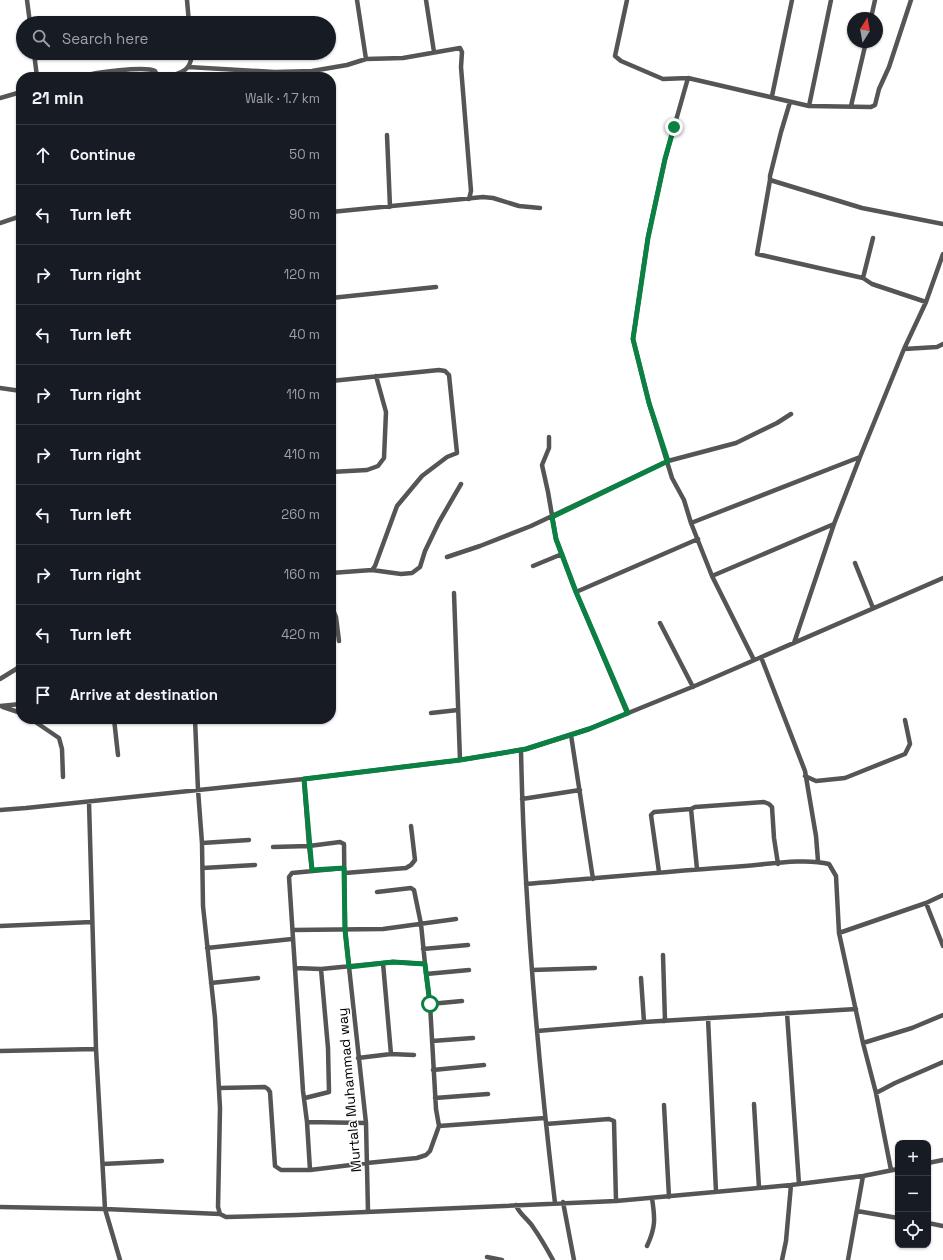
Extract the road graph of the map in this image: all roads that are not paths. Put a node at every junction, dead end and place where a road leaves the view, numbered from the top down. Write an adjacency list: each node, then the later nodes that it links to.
1 (27, 0): 11 (street)
2 (187, 0): 12 (street)
3 (357, 0): 15 (street)
4 (426, 0): 14 (street)
5 (627, 0): 25 (street)
6 (792, 0): 27 (street)
7 (831, 0): 30 (street)
8 (875, 0): 10 (street)
9 (910, 0): 31 (street)
10 (872, 12)
11 (29, 16)
12 (188, 16)
13 (865, 48): 31 (street)
14 (434, 52): 15 (street); 34 (street)
15 (366, 59): 24 (street)
16 (35, 60): 19 (street)
17 (192, 60): 18 (street)
18 (188, 67): 22 (street); 23 (street)
19 (37, 72)
20 (109, 72): 21 (street)
21 (156, 72)
22 (182, 72)
23 (275, 72)
24 (307, 72)
25 (688, 78): 27 (street); 56 (street)
26 (16, 93): 28 (street)
27 (772, 96): 29 (street)
28 (0, 98)
29 (790, 102): 30 (street); 33 (street)
30 (809, 106): 31 (street)
31 (851, 106)
32 (387, 135): 35 (street)
33 (770, 180): 40 (street); 43 (street)
34 (469, 199): 35 (street); 36 (street)
35 (390, 207): 37 (street)
36 (540, 208)
37 (336, 212)
38 (16, 218): 39 (street)
39 (0, 223)
40 (943, 224)
41 (873, 238): 43 (street)
42 (943, 254): 46 (street)
43 (863, 278): 46 (street)
44 (436, 287): 45 (street)
45 (336, 297)
46 (926, 302): 48 (street)
47 (943, 344): 48 (street)
48 (904, 348): 55 (street)
49 (376, 376): 50 (street); 57 (street); 67 (street)
50 (336, 380)
51 (0, 388): 52 (street)
52 (16, 390)
53 (791, 414): 56 (street)
54 (549, 437): 59 (street)
55 (860, 457): 60 (street); 61 (street)
56 (668, 461): 59 (street); 60 (street)
57 (336, 472)
58 (461, 484): 67 (street)
59 (552, 517): 63 (street); 64 (street)
60 (691, 523): 62 (street)
61 (834, 524): 69 (street); 77 (street)
62 (698, 539): 69 (street); 71 (street)
63 (562, 554): 66 (street); 71 (street)
64 (447, 557)
65 (855, 563): 73 (street)
66 (533, 566)
67 (372, 570): 68 (street)
68 (336, 573)
69 (712, 576): 79 (street)
70 (943, 578): 73 (street)
71 (576, 592): 88 (street)
72 (454, 593): 85 (street)
73 (873, 608): 77 (street)
74 (336, 617): 76 (street)
75 (660, 623): 82 (street)
76 (339, 641)
77 (794, 643): 78 (street)
78 (761, 657): 79 (street); 97 (street)
79 (754, 660): 82 (street)
80 (16, 669): 81 (street)
81 (0, 679)
82 (693, 687): 88 (street)
83 (16, 704): 84 (street)
84 (1, 706): 86 (street)
85 (458, 710): 87 (street); 96 (street)
86 (16, 711)
87 (431, 713)
88 (628, 713): 93 (street)
89 (905, 720): 97 (street)
90 (38, 724): 98 (street)
91 (115, 724): 95 (street)
92 (195, 724): 100 (street)
93 (571, 735): 94 (street); 101 (street)
94 (521, 750): 96 (street); 102 (street)
95 (118, 755)
96 (460, 760): 99 (street)
97 (806, 776): 111 (street)
98 (63, 777)
99 (304, 779): 100 (street); 109 (street)
100 (198, 790): 103 (street); 108 (street)
101 (580, 790): 102 (street); 119 (street)
102 (522, 799): 120 (street)
103 (89, 802): 105 (street); 125 (street)
104 (691, 809): 113 (street); 115 (street); 118 (street)
105 (0, 810)
106 (411, 826): 117 (street)
107 (249, 840): 108 (street)
108 (202, 843): 114 (street)
109 (309, 846): 110 (street); 116 (street); 117 (street, Murtala Muhammad way)
110 (273, 847)
111 (818, 861): 113 (street); 130 (street)
112 (255, 864): 114 (street)
113 (778, 864): 115 (street)
114 (203, 868): 134 (street)
115 (697, 869): 118 (street)
116 (312, 870): 117 (street); 128 (street)
117 (345, 871): 129 (street, Murtala Muhammad way)
118 (659, 872): 119 (street)
119 (593, 879): 120 (street)
120 (526, 884): 144 (street)
121 (377, 892): 126 (street)
122 (943, 895): 123 (street)
123 (926, 903): 130 (street); 133 (street)
124 (456, 919): 126 (street)
125 (92, 922): 127 (street); 161 (street)
126 (421, 924): 129 (street); 135 (street)
127 (0, 926)
128 (293, 930): 129 (street); 131 (street)
129 (345, 930): 139 (street, Murtala Muhammad way)
130 (839, 933): 151 (street)
131 (292, 939): 134 (street); 140 (street)
132 (468, 945): 135 (street)
133 (943, 946)
134 (207, 948): 148 (street)
135 (423, 949): 138 (street)
136 (663, 955): 155 (street)
137 (384, 963): 138 (street); 139 (street); 163 (street)
138 (425, 964): 145 (street)
139 (349, 967): 142 (street); 165 (street, Murtala Muhammad way)
140 (295, 968): 142 (street); 172 (street)
141 (595, 968): 144 (street)
142 (321, 969): 172 (street)
143 (469, 970): 145 (street)
144 (532, 970): 157 (street)
145 (426, 974): 150 (street)
146 (258, 978): 148 (street)
147 (641, 978): 156 (street)
148 (211, 983): 169 (street)
149 (462, 1001): 150 (street)
150 (430, 1004): 159 (street)
151 (856, 1009): 152 (street); 160 (street)
152 (787, 1013): 154 (street); 189 (street)
153 (943, 1015): 160 (street)
154 (708, 1018): 155 (street); 192 (street)
155 (665, 1020): 156 (street)
156 (644, 1022): 157 (street)
157 (537, 1031): 176 (street)
158 (474, 1038): 159 (street)
159 (432, 1041): 168 (street)
160 (863, 1044): 170 (street)
161 (96, 1049): 162 (street); 184 (street)
162 (0, 1051)
163 (392, 1054): 164 (street); 165 (street)
164 (414, 1055)
165 (358, 1058): 178 (street, Murtala Muhammad way)
166 (943, 1062): 170 (street)
167 (484, 1065): 168 (street)
168 (433, 1070): 173 (street)
169 (219, 1088): 186 (street); 203 (street)
170 (876, 1093): 187 (street)
171 (488, 1094): 173 (street)
172 (305, 1098): 177 (street)
173 (435, 1098): 179 (street)
174 (754, 1104): 191 (street)
175 (664, 1105): 193 (street)
176 (546, 1121): 179 (street); 195 (street); 197 (street)
177 (307, 1122): 178 (street); 186 (street)
178 (366, 1123): 183 (street, Murtala Muhammad way)
179 (438, 1126): 183 (street)
180 (943, 1160): 182 (street)
181 (162, 1161): 184 (street)
182 (931, 1162)
183 (367, 1163): 186 (street); 202 (street, Murtala Muhammad way)
184 (103, 1164): 200 (street)
185 (895, 1169): 187 (street)
186 (310, 1170)
187 (891, 1170): 188 (street)
188 (863, 1176): 189 (street); 201 (street)
189 (799, 1184): 190 (street)
190 (791, 1185): 191 (street); 213 (street)
191 (759, 1188): 192 (street)
192 (716, 1192): 193 (street)
193 (669, 1197): 194 (street)
194 (652, 1198): 195 (street); 207 (street)
195 (616, 1201): 196 (street)
196 (563, 1202): 197 (street); 212 (street)
197 (555, 1203): 198 (street)
198 (516, 1205): 202 (street); 211 (street)
199 (0, 1207): 200 (street)
200 (105, 1209): 203 (street); 209 (street)
201 (857, 1211): 204 (street); 214 (street)
202 (368, 1212): 203 (street)
203 (220, 1214)
204 (895, 1217)
205 (931, 1224): 206 (street)
206 (943, 1226)
207 (647, 1246)
208 (487, 1257): 210 (street)
209 (120, 1260)
210 (502, 1260)
211 (553, 1260)
212 (574, 1260)
213 (782, 1260)
214 (848, 1260)

